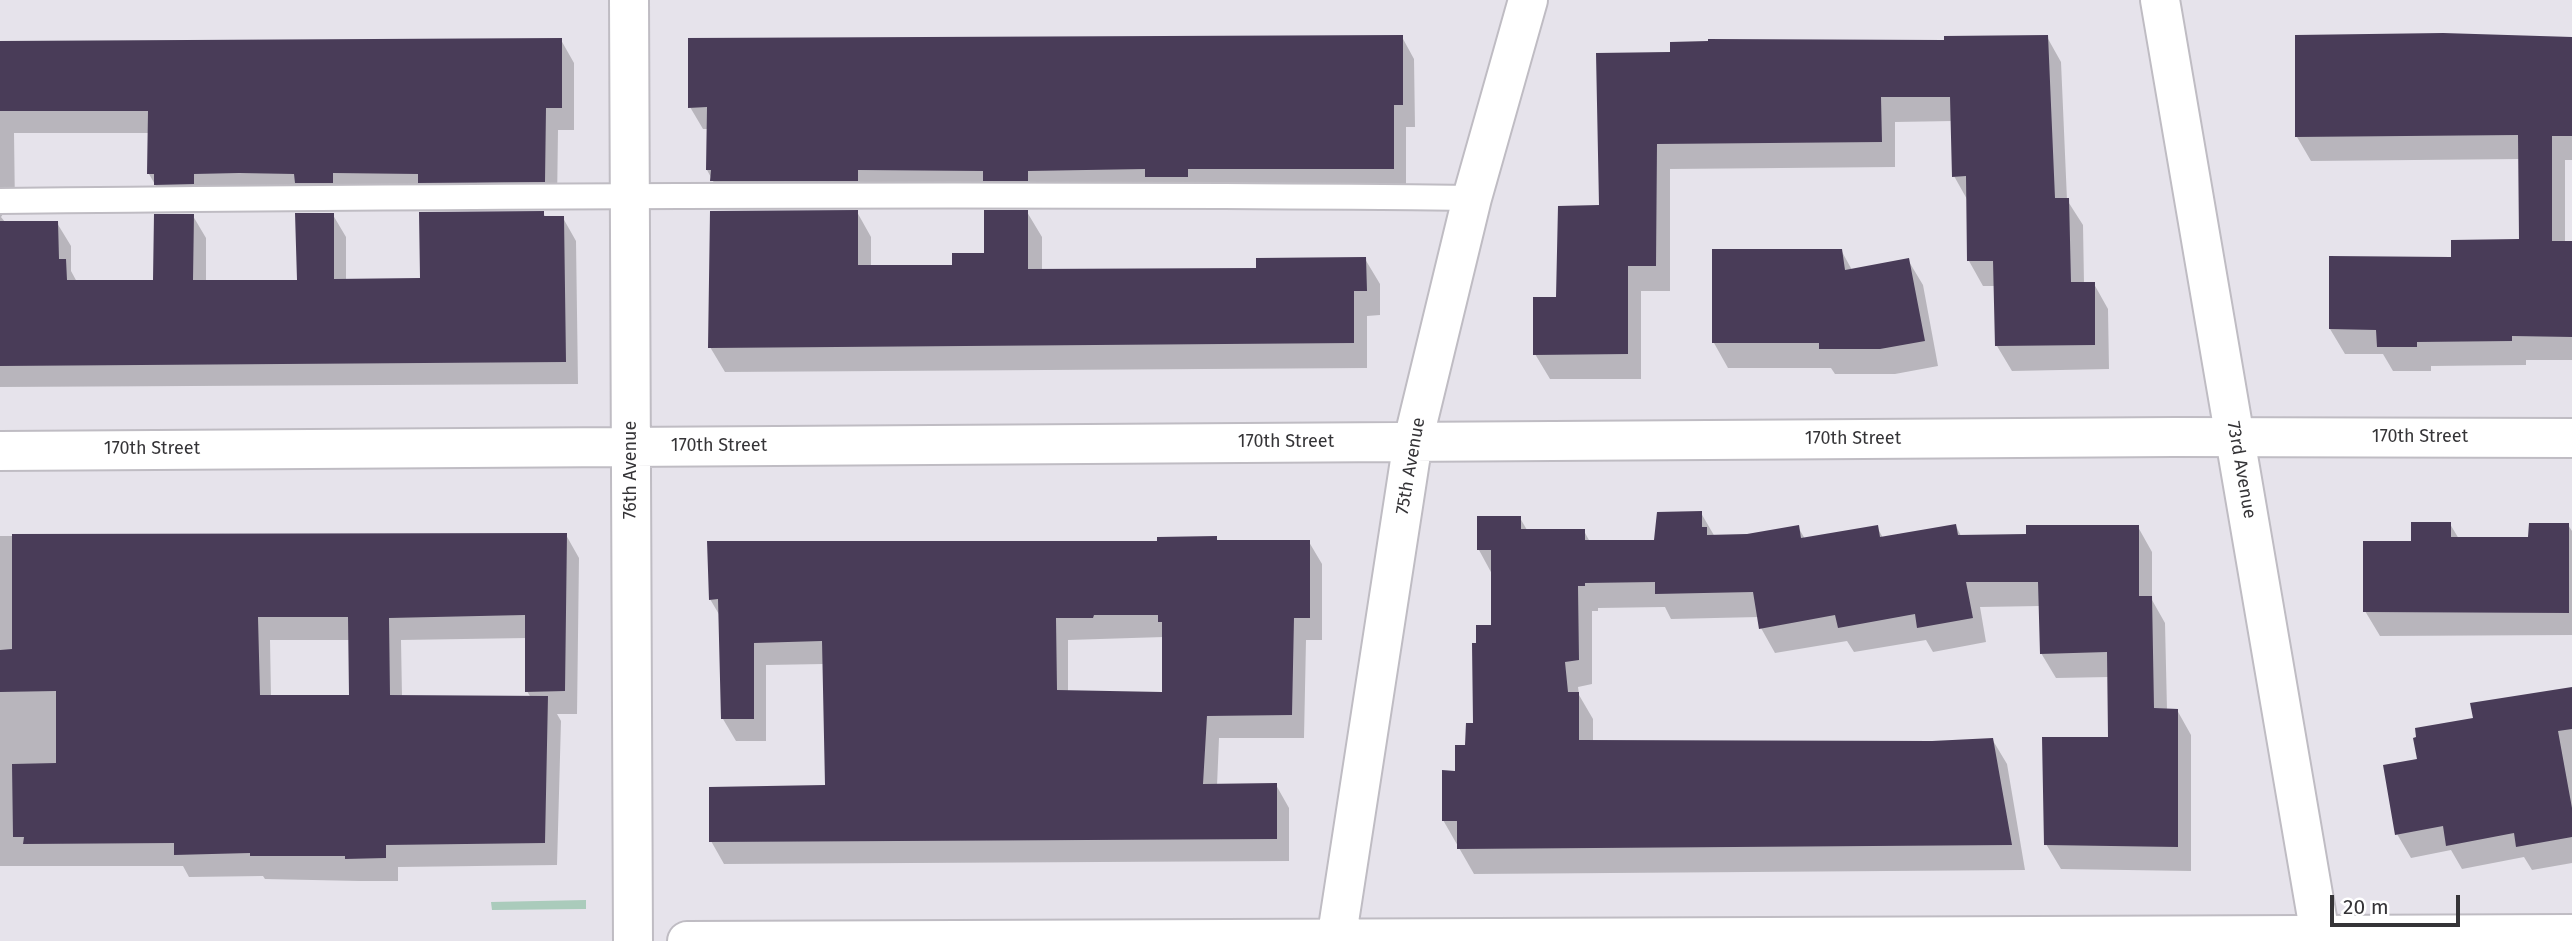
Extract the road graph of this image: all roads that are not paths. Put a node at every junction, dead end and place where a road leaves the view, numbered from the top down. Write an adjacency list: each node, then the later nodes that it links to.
1 (629, 0): 4 (street, 76th Avenue)
2 (1528, 0): 5 (street, 75th Avenue)
3 (2160, 0): 7 (street, 73rd Avenue)
4 (630, 195): 5 (lane); 6 (lane); 10 (street, 76th Avenue)
5 (1472, 198): 9 (street, 75th Avenue)
6 (0, 201)
7 (2235, 436): 8 (street, 170th Street); 9 (street, 170th Street); 13 (street, 73rd Avenue)
8 (2572, 438)
9 (1413, 441): 10 (street, 170th Street); 14 (street, 75th Avenue)
10 (631, 446): 11 (street, 170th Street); 15 (street, 76th Avenue)
11 (0, 451)
12 (2572, 934): 13 (street)
13 (2321, 937): 14 (street)
14 (1336, 939): 16 (street)
15 (633, 941)
16 (687, 941)

